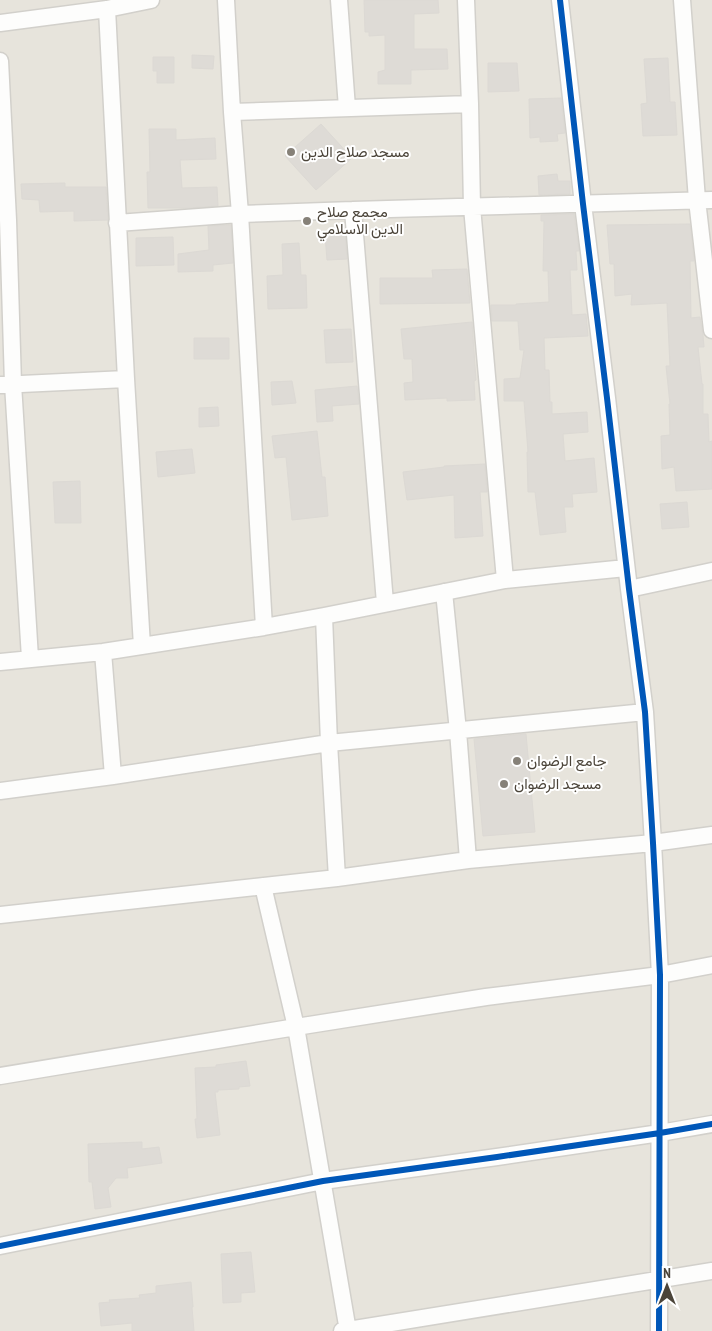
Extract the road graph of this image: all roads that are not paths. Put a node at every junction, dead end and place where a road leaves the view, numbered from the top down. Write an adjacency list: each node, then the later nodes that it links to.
1 (151, 0): 7 (street)
2 (226, 0): 12 (street)
3 (339, 0): 11 (street)
4 (466, 0): 10 (street)
5 (560, 0): 14 (street)
6 (682, 0): 13 (street)
7 (106, 9): 8 (street); 18 (street)
8 (0, 23)
9 (0, 61): 21 (street)
10 (470, 104): 11 (street); 15 (street)
11 (347, 108): 12 (street)
12 (232, 112): 17 (street)
13 (705, 200): 14 (street); 19 (street)
14 (583, 204): 15 (street); 22 (street)
15 (472, 207): 16 (street); 24 (street)
16 (352, 210): 17 (street); 27 (street)
17 (240, 214): 18 (street); 29 (street)
18 (117, 224): 20 (street)
19 (712, 330)
20 (126, 379): 21 (street); 30 (street)
21 (7, 385): 32 (street)
22 (626, 568): 24 (street); 25 (street)
23 (712, 571): 25 (street)
24 (506, 580): 26 (street)
25 (629, 589): 34 (street)
26 (444, 592): 27 (street); 35 (street)
27 (385, 603): 28 (street)
28 (324, 616): 29 (street); 36 (street)
29 (264, 627): 30 (street)
30 (142, 646): 31 (street)
31 (103, 652): 32 (street); 37 (street)
32 (30, 658): 33 (street)
33 (0, 662)
34 (645, 712): 35 (street); 40 (street)
35 (458, 731): 36 (street); 41 (street)
36 (329, 743): 37 (street); 42 (street)
37 (113, 776): 38 (street)
38 (0, 791)
39 (712, 835): 40 (street)
40 (653, 843): 41 (street); 46 (street)
41 (468, 860): 42 (street)
42 (337, 878): 43 (street)
43 (263, 886): 44 (street); 47 (street)
44 (0, 915)
45 (712, 965): 46 (street)
46 (660, 975): 47 (street); 50 (street)
47 (296, 1027): 48 (street); 51 (street)
48 (0, 1076)
49 (712, 1124): 50 (street)
50 (660, 1133): 51 (street); 54 (street)
51 (323, 1181): 52 (street); 55 (street)
52 (0, 1246)
53 (712, 1270): 54 (street)
54 (660, 1280): 55 (street); 56 (street)
55 (346, 1331)
56 (659, 1331)

